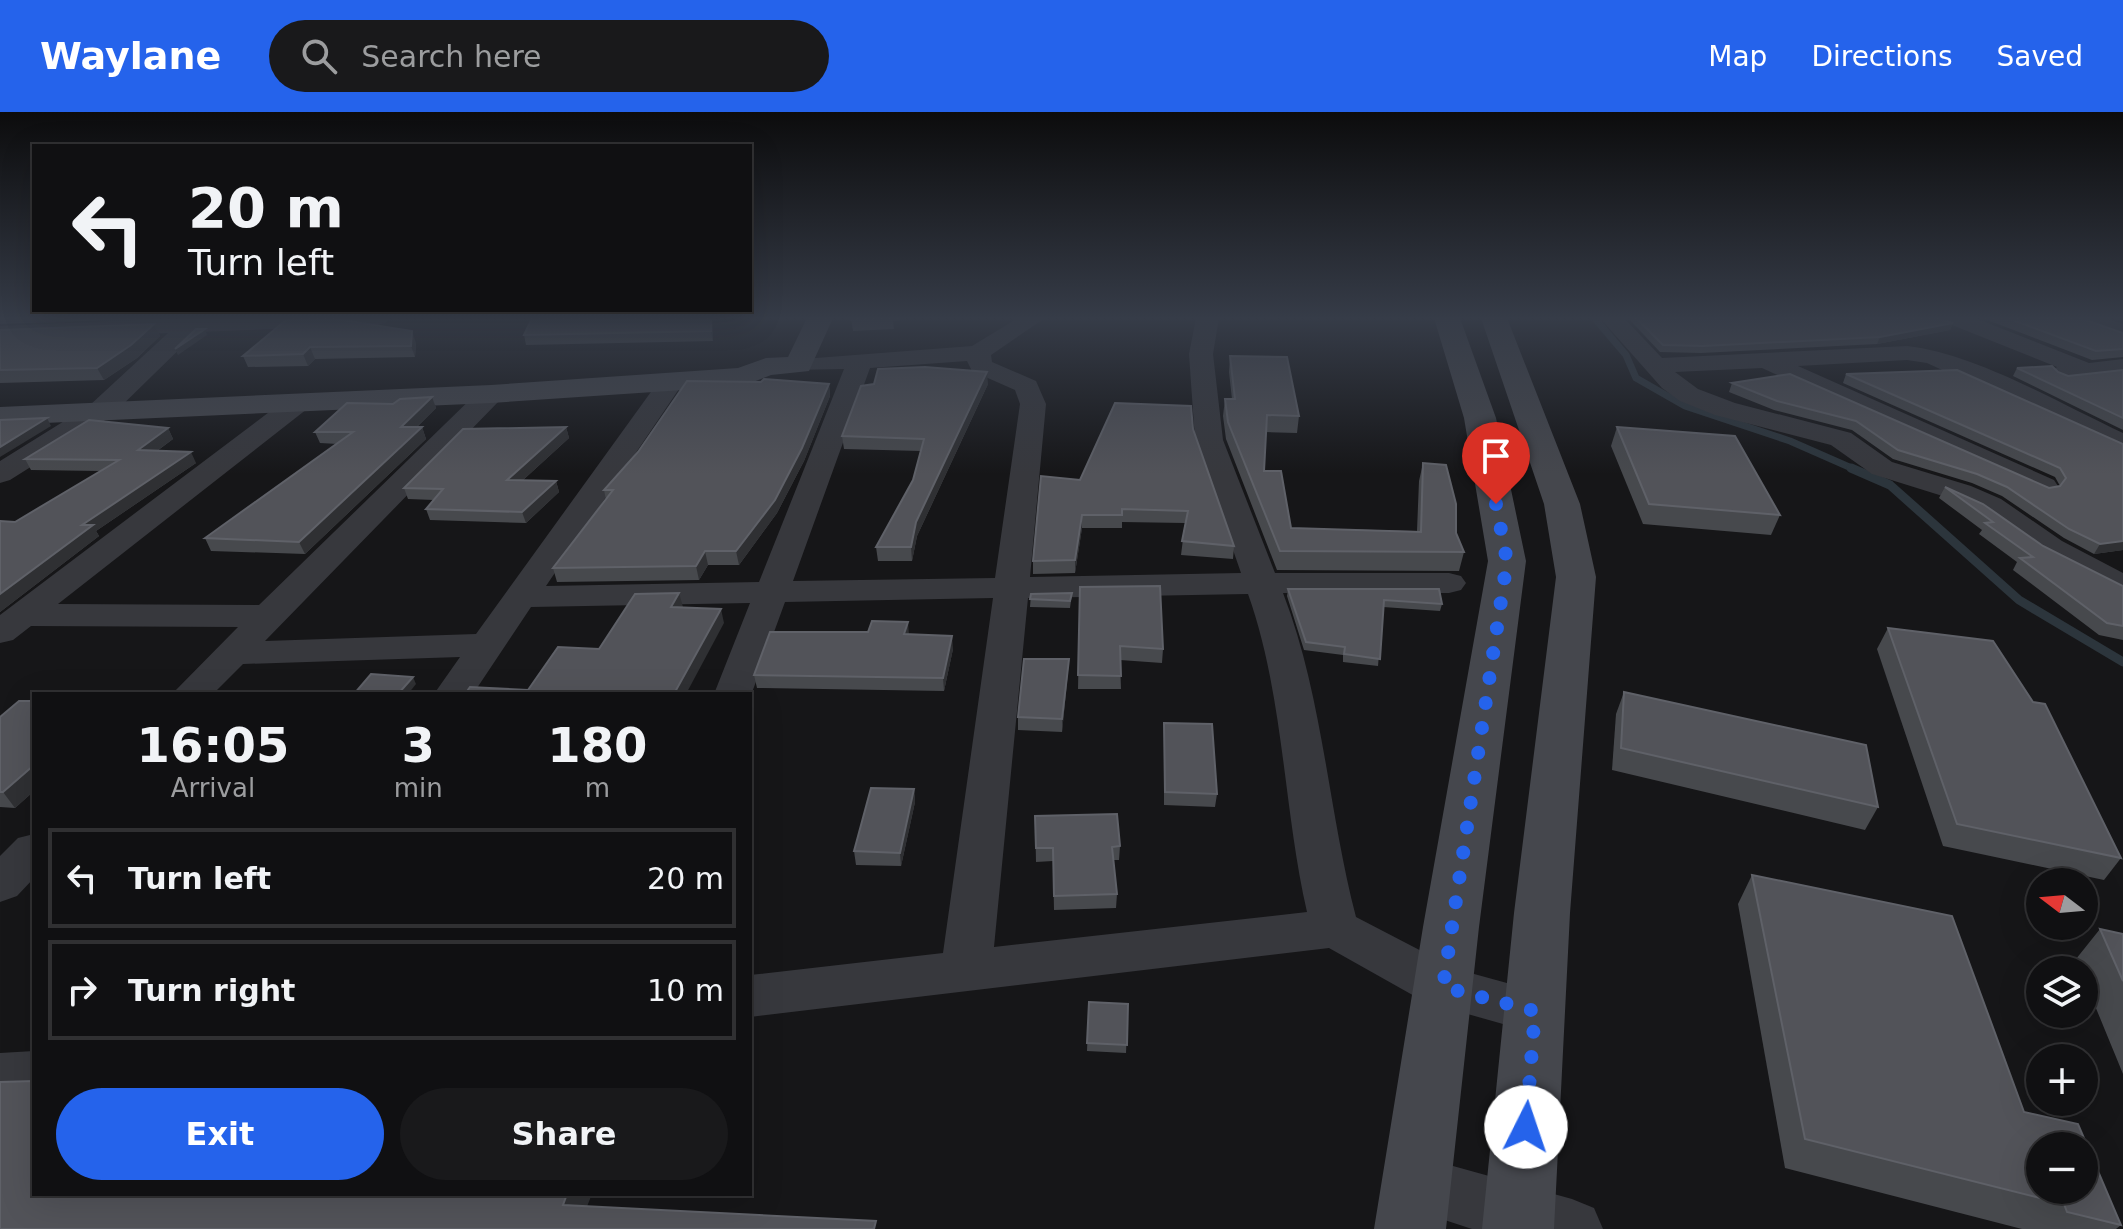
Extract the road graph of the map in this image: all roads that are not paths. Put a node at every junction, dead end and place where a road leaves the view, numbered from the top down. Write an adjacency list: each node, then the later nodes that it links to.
1 (143, 370): 18 (street)
2 (592, 370): 18 (main road)
3 (759, 370): 15 (main road)
4 (857, 370): 28 (street)
5 (990, 370): 27 (street)
6 (1203, 370): 24 (street)
7 (1464, 370): 41 (main road)
8 (1513, 370): 43 (main road)
9 (1660, 370): 26 (street)
10 (1785, 370): 23 (street)
11 (1965, 370): 14 (street)
12 (2094, 370): 13 (street)
13 (2086, 371): 14 (street)
14 (1988, 380): 21 (street)
15 (670, 383): 16 (main road); 29 (street)
16 (491, 394): 19 (main road); 30 (street)
17 (0, 399): 18 (main road)
18 (110, 402): 19 (main road); 20 (main road); 22 (street)
19 (298, 403): 31 (street)
20 (0, 416)
21 (2123, 444)
22 (0, 474)
23 (2043, 486)
24 (1261, 583): 25 (street); 27 (street); 39 (street)
25 (1449, 583)
26 (2123, 587)
27 (1012, 588): 28 (street); 40 (street)
28 (772, 593): 29 (street); 36 (street)
29 (521, 597): 32 (street)
30 (270, 616): 31 (street); 33 (street)
31 (11, 624)
32 (487, 645): 33 (street); 35 (street)
33 (232, 653): 34 (street)
34 (193, 692)
35 (454, 692)
36 (734, 692)
37 (32, 852): 38 (street)
38 (0, 884)
39 (1335, 928): 40 (street); 41 (street)
40 (966, 971): 42 (street)
41 (1443, 987): 43 (street); 46 (main road)
42 (752, 996)
43 (1535, 1011): 47 (main road)
44 (32, 1075): 45 (street)
45 (0, 1077)
46 (1414, 1206): 47 (street)
47 (1537, 1224)

